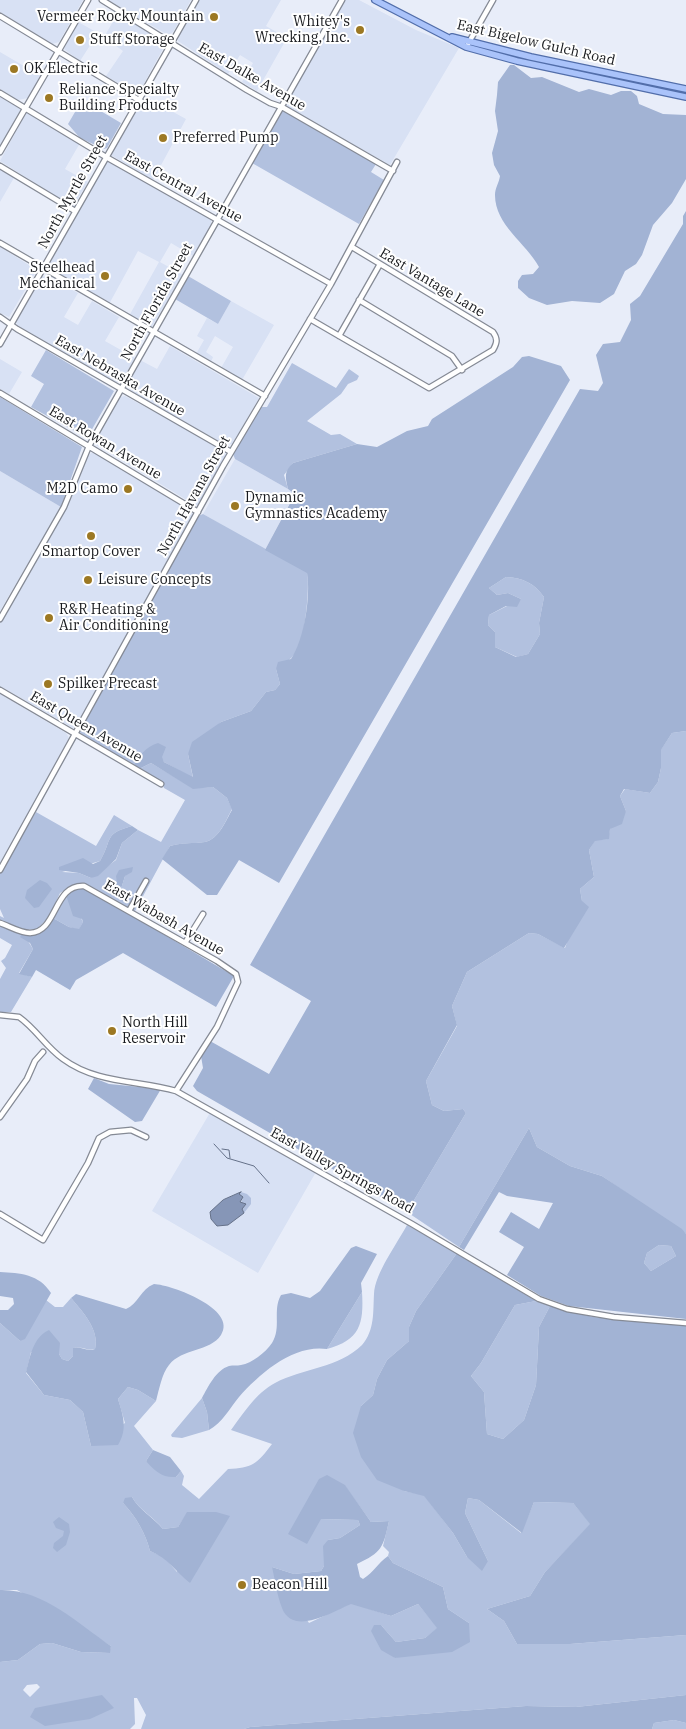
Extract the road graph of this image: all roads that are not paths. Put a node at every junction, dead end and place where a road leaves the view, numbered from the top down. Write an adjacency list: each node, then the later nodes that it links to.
1 (88, 0): 12 (street)
2 (102, 0): 10 (street, East Dalke Avenue)
3 (196, 0): 10 (street, North Myrtle Street)
4 (342, 0): 18 (street, North Florida Street)
5 (375, 0): 8 (main road)
6 (493, 0): 9 (street)
7 (0, 16): 12 (street)
8 (447, 36): 9 (main road, East Bigelow Gulch Road); 11 (main road, East Bigelow Gulch Road)
9 (470, 40): 11 (street); 13 (main road, East Bigelow Gulch Road)
10 (172, 42): 16 (street, North Myrtle Street); 18 (street, East Dalke Avenue)
11 (466, 47): 15 (main road, East Bigelow Gulch Road)
12 (58, 51): 16 (street); 19 (street)
13 (686, 89)
14 (0, 93): 19 (street, East Central Avenue)
15 (686, 97)
16 (139, 99): 17 (street); 21 (street, North Myrtle Street)
17 (147, 105)
18 (282, 107): 24 (street, East Dalke Avenue); 26 (street, North Florida Street)
19 (26, 108): 20 (street); 21 (street, East Central Avenue)
20 (0, 152)
21 (106, 157): 25 (street, North Myrtle Street); 26 (street, East Central Avenue)
22 (398, 162): 24 (street, North Havana Street)
23 (0, 166): 25 (street)
24 (392, 171): 28 (street, North Havana Street)
25 (75, 211): 30 (street, North Myrtle Street)
26 (218, 218): 31 (street, East Central Avenue); 36 (street, North Florida Street)
27 (0, 243): 30 (street)
28 (352, 247): 29 (street, East Vantage Lane); 31 (street, North Havana Street)
29 (380, 264): 32 (street); 39 (street, East Vantage Lane)
30 (42, 269): 35 (street, North Myrtle Street); 36 (street)
31 (331, 284): 34 (street, North Havana Street)
32 (359, 300): 37 (street); 39 (street)
33 (0, 317): 35 (street, East Nebraska Avenue)
34 (310, 319): 37 (street); 42 (street, North Havana Street)
35 (11, 324): 38 (street, North Myrtle Street); 40 (street, East Nebraska Avenue)
36 (153, 333): 40 (street, North Florida Street); 42 (street)
37 (339, 336): 39 (street)
38 (0, 344)
39 (462, 370)
40 (121, 389): 43 (street, North Florida Street); 44 (street, East Nebraska Avenue)
41 (0, 392): 43 (street, East Rowan Avenue)
42 (265, 396): 44 (street, North Havana Street)
43 (89, 446): 45 (street, East Rowan Avenue); 46 (street, North Florida Street)
44 (231, 452): 45 (street, North Havana Street)
45 (198, 512): 48 (street, North Havana Street)
46 (0, 619)
47 (0, 690): 48 (street, East Queen Avenue)
48 (75, 734): 49 (street, East Queen Avenue); 50 (street, North Havana Street)
49 (161, 784)
50 (0, 870)
51 (146, 881): 52 (street)
52 (128, 911): 54 (street, East Wabash Avenue); 55 (street, East Wabash Avenue)
53 (203, 914): 55 (street)
54 (0, 923)
55 (185, 943): 58 (street, East Wabash Avenue)
56 (0, 1015): 58 (street, East Valley Springs Road)
57 (43, 1052): 59 (street)
58 (176, 1091): 62 (street, East Valley Springs Road)
59 (0, 1117)
60 (146, 1138): 61 (street)
61 (0, 1214)
62 (686, 1323)

